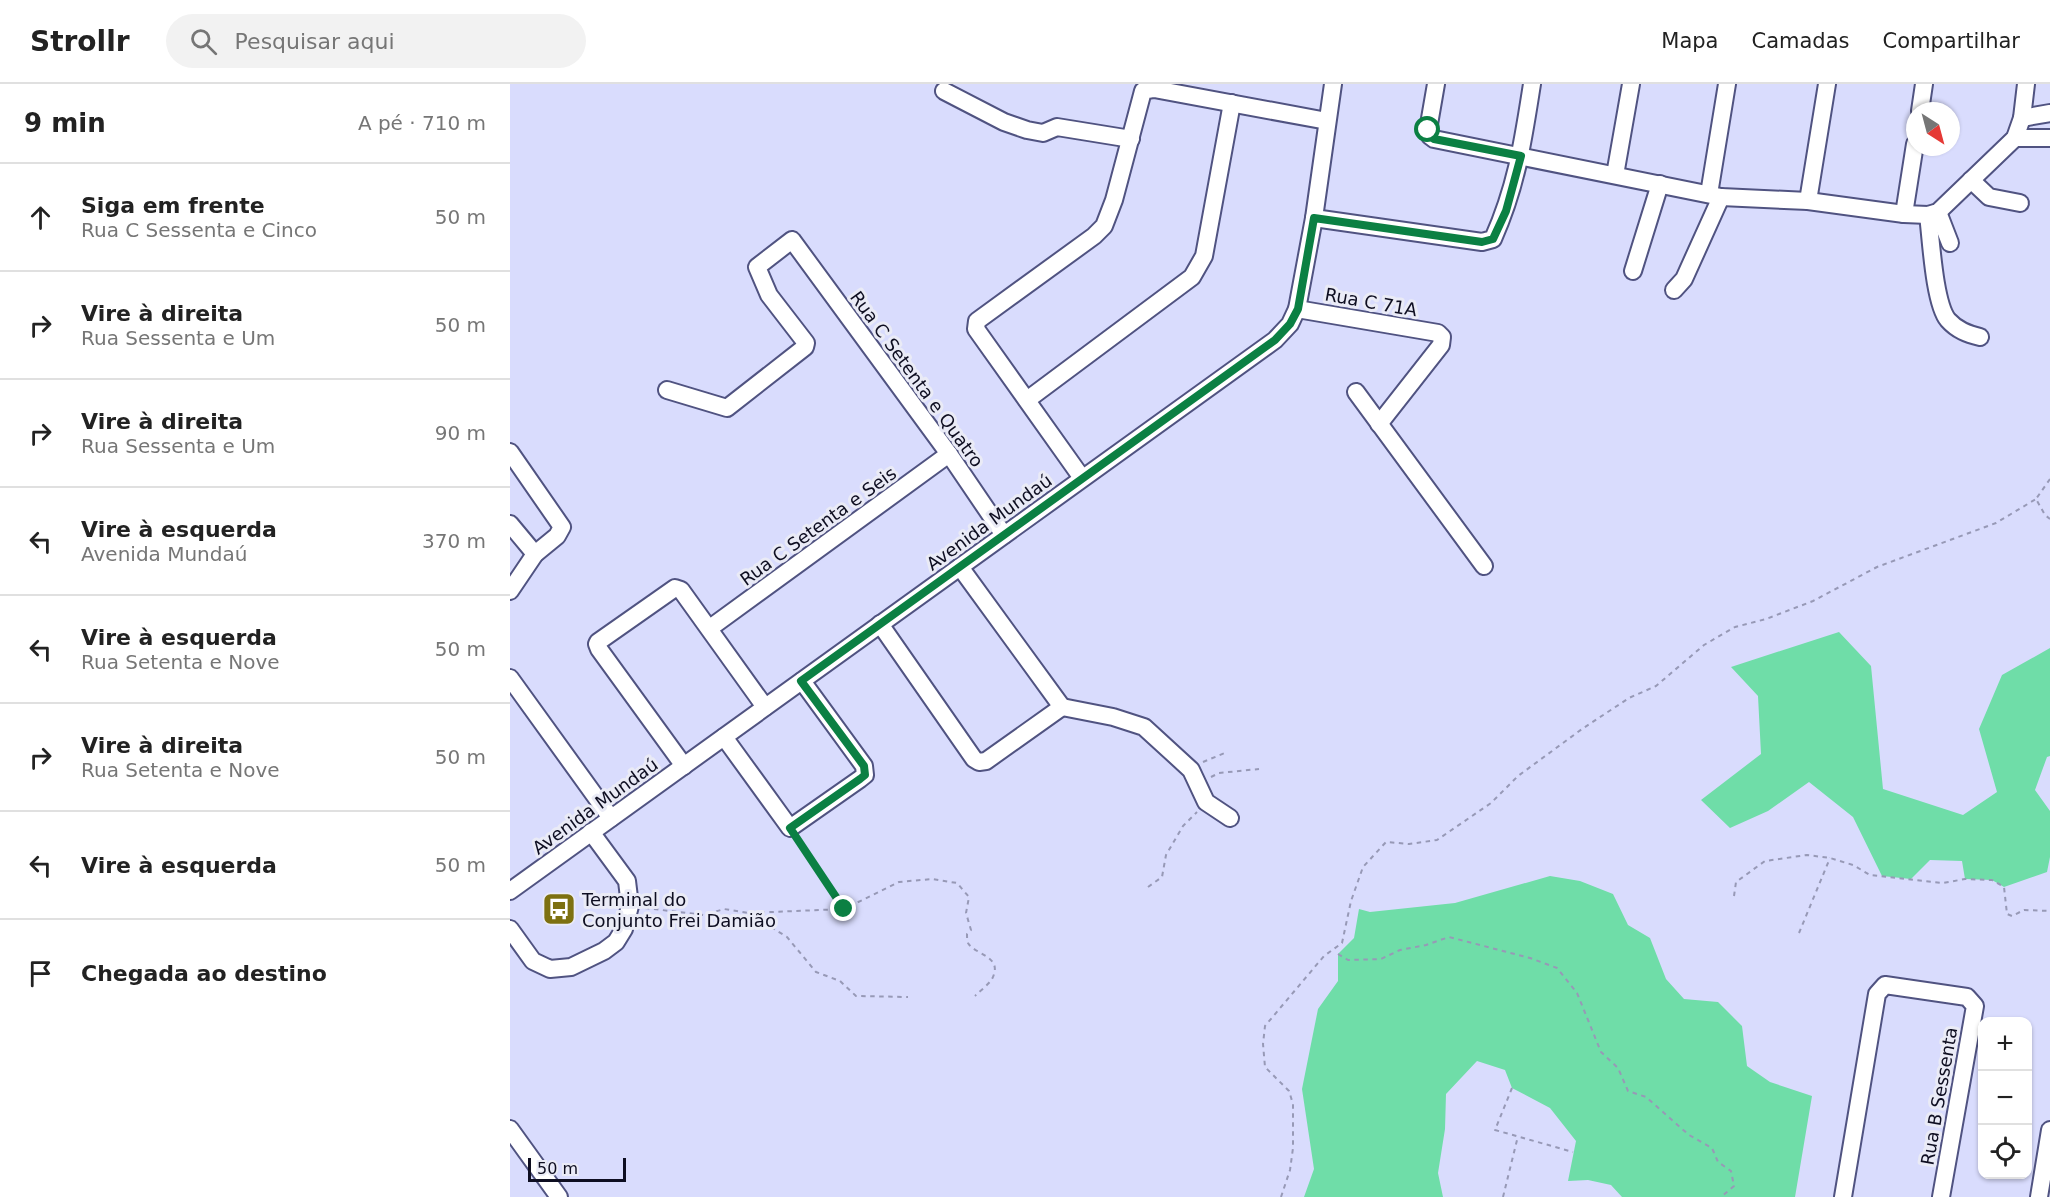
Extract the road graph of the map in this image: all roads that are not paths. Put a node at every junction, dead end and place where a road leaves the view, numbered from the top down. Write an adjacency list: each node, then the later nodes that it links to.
1 (1333, 84): 14 (street, Avenida Mundaú)
2 (1436, 84): 18 (street)
3 (1532, 84): 18 (street)
4 (1631, 84): 20 (street)
5 (1727, 84): 23 (street)
6 (1827, 84): 24 (street)
7 (1924, 84): 10 (street)
8 (2026, 84): 13 (street)
9 (944, 91): 17 (street)
10 (1921, 102)
11 (1232, 104): 14 (street); 17 (street); 36 (street)
12 (2050, 113): 13 (street)
13 (2022, 118): 15 (street)
14 (1327, 121): 28 (street, Avenida Mundaú)
15 (2014, 138): 16 (street); 21 (street)
16 (2050, 138)
17 (1131, 139): 36 (street)
18 (1521, 156): 20 (street); 28 (street)
19 (1913, 156): 27 (street)
20 (1615, 175): 22 (street)
21 (1971, 180): 25 (street); 26 (street)
22 (1660, 184): 23 (street); 30 (street)
23 (1715, 196): 24 (street); 31 (street)
24 (1808, 201): 27 (street)
25 (2020, 203)
26 (1933, 213): 27 (street); 29 (street); 33 (street)
27 (1904, 214)
28 (1314, 218): 32 (street, Avenida Mundaú)
29 (1950, 243)
30 (1633, 271)
31 (1674, 290)
32 (1298, 309): 37 (street, Rua C 71A); 40 (street, Avenida Mundaú)
33 (1980, 337)
34 (667, 390): 39 (street, Rua C Setenta e Quatro)
35 (1356, 392): 37 (street)
36 (1027, 400): 40 (street)
37 (1379, 424): 44 (street)
38 (510, 452): 43 (street)
39 (949, 454): 42 (street, Rua C Setenta e Quatro); 48 (street, Rua C Setenta e Seis)
40 (1082, 478): 42 (street, Avenida Mundaú)
41 (510, 524): 43 (street)
42 (1005, 535): 45 (street, Avenida Mundaú)
43 (535, 554): 46 (street)
44 (1484, 566)
45 (960, 567): 47 (street, Avenida Mundaú); 52 (street)
46 (510, 591)
47 (880, 624): 50 (street, Avenida Mundaú); 52 (street)
48 (710, 628): 51 (street); 54 (street)
49 (510, 678): 55 (street)
50 (801, 681): 51 (street, Avenida Mundaú); 53 (street)
51 (765, 707): 53 (street, Avenida Mundaú)
52 (1062, 707): 56 (street)
53 (724, 737): 54 (street, Avenida Mundaú)
54 (684, 766): 55 (street, Avenida Mundaú)
55 (611, 818): 57 (street, Avenida Mundaú)
56 (1230, 818)
57 (591, 832): 58 (street, Avenida Mundaú); 59 (street)
58 (510, 891)
59 (510, 929)
60 (510, 1130): 62 (street)
61 (2050, 1130): 65 (street)
62 (559, 1197)
63 (1843, 1197): 64 (street, Rua B Sessenta)
64 (1941, 1197)
65 (2039, 1197)

